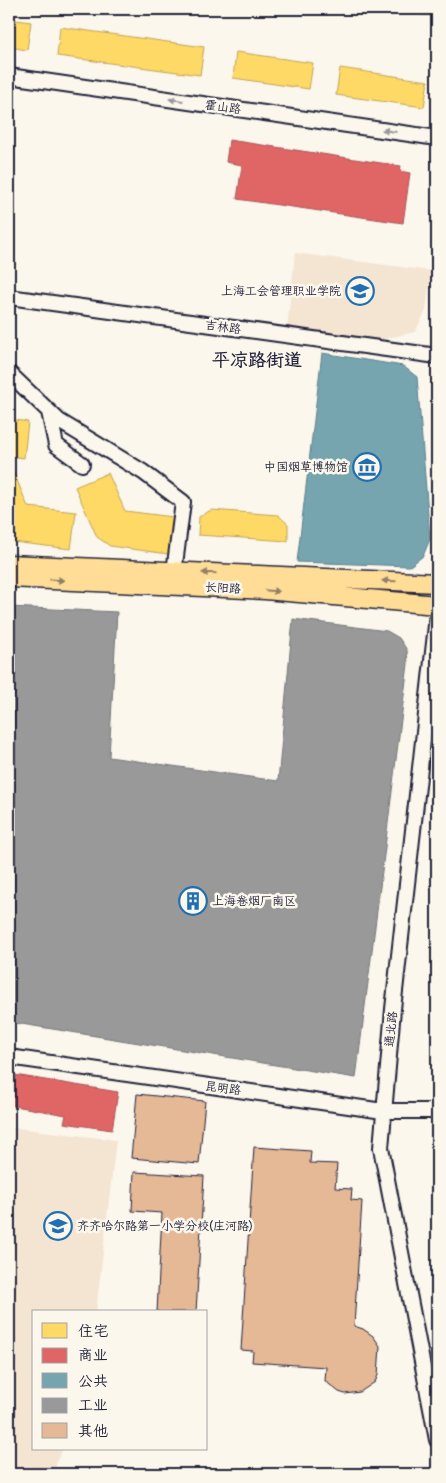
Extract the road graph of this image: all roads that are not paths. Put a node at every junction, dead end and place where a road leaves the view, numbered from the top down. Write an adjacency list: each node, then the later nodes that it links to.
1 (9, 76): 2 (street, 霍山路, one-way to 1)
2 (437, 138)
3 (9, 298): 5 (street, 吉林路)
4 (437, 350): 5 (street)
5 (437, 356): 6 (street)
6 (437, 367)
7 (9, 373): 8 (street)
8 (50, 412): 9 (street); 11 (street)
9 (82, 464)
10 (9, 564): 11 (main road, 长阳路)
11 (174, 572): 13 (main road, 长阳路, one-way to 11)
12 (9, 578): 14 (main road, 长阳路, one-way to 14)
13 (437, 583)
14 (437, 604)
15 (437, 616): 17 (street, 通北路)
16 (9, 1057): 17 (street, 昆明路)
17 (383, 1111): 18 (street, 昆明路); 19 (street, 通北路)
18 (437, 1111)
19 (437, 1440)

